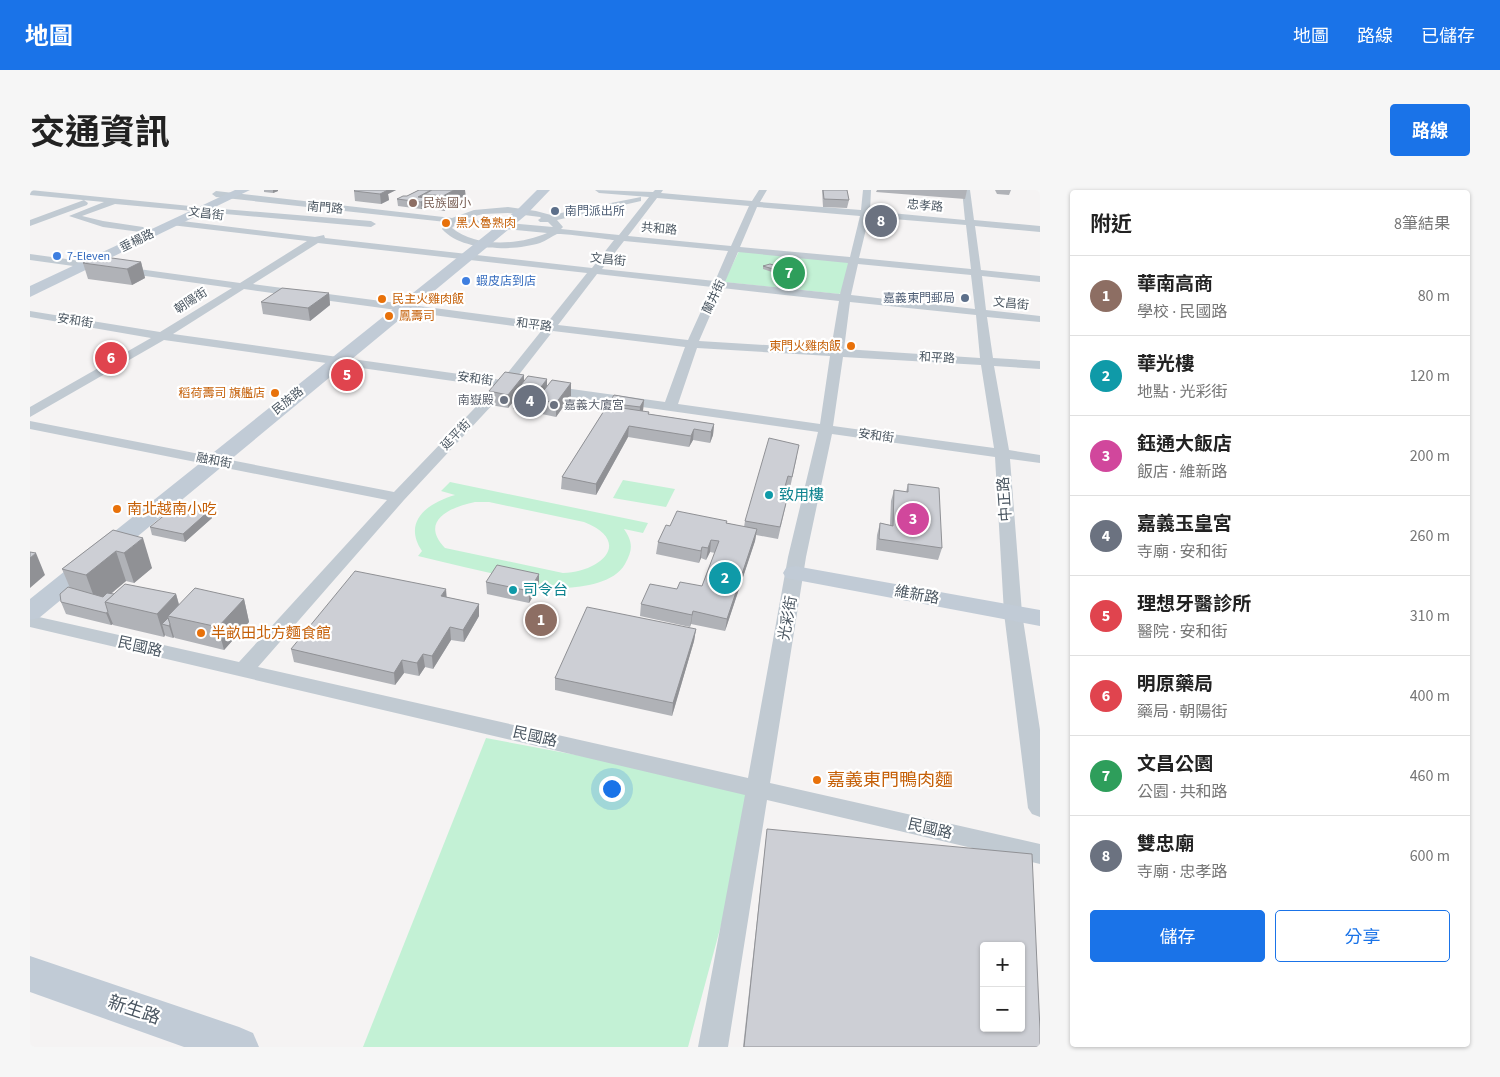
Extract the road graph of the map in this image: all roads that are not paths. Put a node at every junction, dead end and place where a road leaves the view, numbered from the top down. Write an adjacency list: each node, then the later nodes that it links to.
1 (68, 190): 11 (street)
2 (544, 190): 18 (street, 民族路)
3 (599, 190): 10 (street, 忠孝路)
4 (675, 190): 10 (street)
5 (763, 190): 14 (street, 蘭井街)
6 (867, 190): 19 (street, 光彩街)
7 (966, 190): 24 (street, 中正路)
8 (30, 192): 11 (street, 南門路)
9 (229, 192): 15 (street, 垂楊路); 16 (street, 垂楊路); 17 (street, 共和路)
10 (658, 192): 14 (street, 忠孝路); 20 (street); 32 (street, 延平街)
11 (57, 194): 12 (street, 南門路)
12 (94, 198): 13 (street, 南門路); 22 (street)
13 (116, 201): 15 (street, 南門路); 29 (street)
14 (754, 204): 19 (street, 忠孝路); 35 (street, 蘭井街)
15 (185, 208): 16 (street, 南門路); 29 (street, 垂楊路)
16 (202, 210): 21 (street, 南門路); 23 (street, 垂楊路)
17 (365, 211): 21 (street, 朝陽街); 26 (street, 共和路)
18 (522, 212): 20 (street); 26 (street); 27 (street, 民族路)
19 (865, 214): 24 (street, 忠孝路); 38 (street, 光彩街)
20 (550, 218): 27 (street); 31 (street)
21 (348, 222): 25 (street, 南門路); 33 (street, 朝陽街)
22 (30, 223)
23 (174, 223): 33 (street, 文昌街); 40 (street, 垂楊路)
24 (971, 223): 30 (street, 忠孝路); 42 (street, 中正路)
25 (378, 224)
26 (450, 225): 27 (street, 共和路); 28 (street); 34 (street)
27 (502, 226): 31 (street, 共和路); 34 (street, 民族路)
28 (427, 228)
29 (140, 229): 39 (street, 垂楊路)
30 (1040, 229)
31 (556, 232): 32 (street, 共和路); 34 (street)
32 (622, 238): 35 (street, 共和路); 41 (street, 延平街)
33 (317, 240): 37 (street, 文昌街); 46 (street, 朝陽街)
34 (481, 243): 37 (street, 民族路)
35 (736, 249): 38 (street, 共和路); 45 (street, 蘭井街)
36 (30, 257): 39 (street, 和平路)
37 (464, 258): 41 (street, 文昌街); 49 (street, 民族路)
38 (855, 261): 42 (street, 共和路); 48 (street, 光彩街)
39 (69, 262): 40 (street, 和平路); 44 (street, 垂楊路)
40 (87, 265): 46 (street, 和平路); 47 (street, 垂楊路)
41 (596, 272): 45 (street, 文昌街); 53 (street, 延平街)
42 (977, 273): 43 (street, 共和路); 50 (street, 中正路)
43 (1040, 279)
44 (30, 280)
45 (720, 284): 48 (street, 文昌街); 55 (street, 蘭井街)
46 (239, 286): 49 (street, 和平路); 54 (street, 朝陽街)
47 (30, 292)
48 (845, 298): 50 (street, 文昌街); 56 (street, 光彩街)
49 (402, 308): 53 (street, 和平路); 57 (street, 民族路)
50 (982, 313): 52 (street, 文昌街); 58 (street, 中正路)
51 (30, 314): 54 (street, 安和街)
52 (1040, 319)
53 (551, 327): 55 (street, 和平路); 60 (street, 延平街)
54 (162, 336): 57 (street, 安和街); 62 (street, 朝陽街)
55 (692, 344): 56 (street, 和平路); 61 (street, 蘭井街)
56 (838, 353): 58 (street, 和平路); 64 (street, 光彩街)
57 (339, 360): 60 (street, 安和街); 67 (street, 民族路)
58 (987, 361): 59 (street, 和平路); 65 (street, 中正路)
59 (1040, 366)
60 (505, 384): 61 (street, 安和街); 68 (street, 延平街)
61 (670, 407): 64 (street, 安和街)
62 (30, 414)
63 (30, 425): 67 (street, 融和街)
64 (826, 428): 65 (street, 安和街); 69 (street, 光彩街)
65 (1002, 453): 66 (street, 安和街); 71 (street, 中正路)
66 (1040, 459)
67 (214, 461): 68 (street, 融和街); 72 (street, 民族路)
68 (398, 496): 75 (street, 延平街)
69 (796, 565): 71 (street, 維新路); 76 (street, 光彩街)
70 (1040, 599): 71 (street, 維新路)
71 (1012, 604): 73 (street, 維新路); 77 (street, 中正路)
72 (30, 612)
73 (1040, 618)
74 (30, 621): 75 (street, 民國路)
75 (243, 671): 76 (street, 民國路)
76 (758, 789): 78 (street, 民國路); 81 (street, 光彩街)
77 (1040, 808)
78 (1040, 854)
79 (30, 974): 80 (street, 新生路)
80 (239, 1047)
81 (713, 1047)

